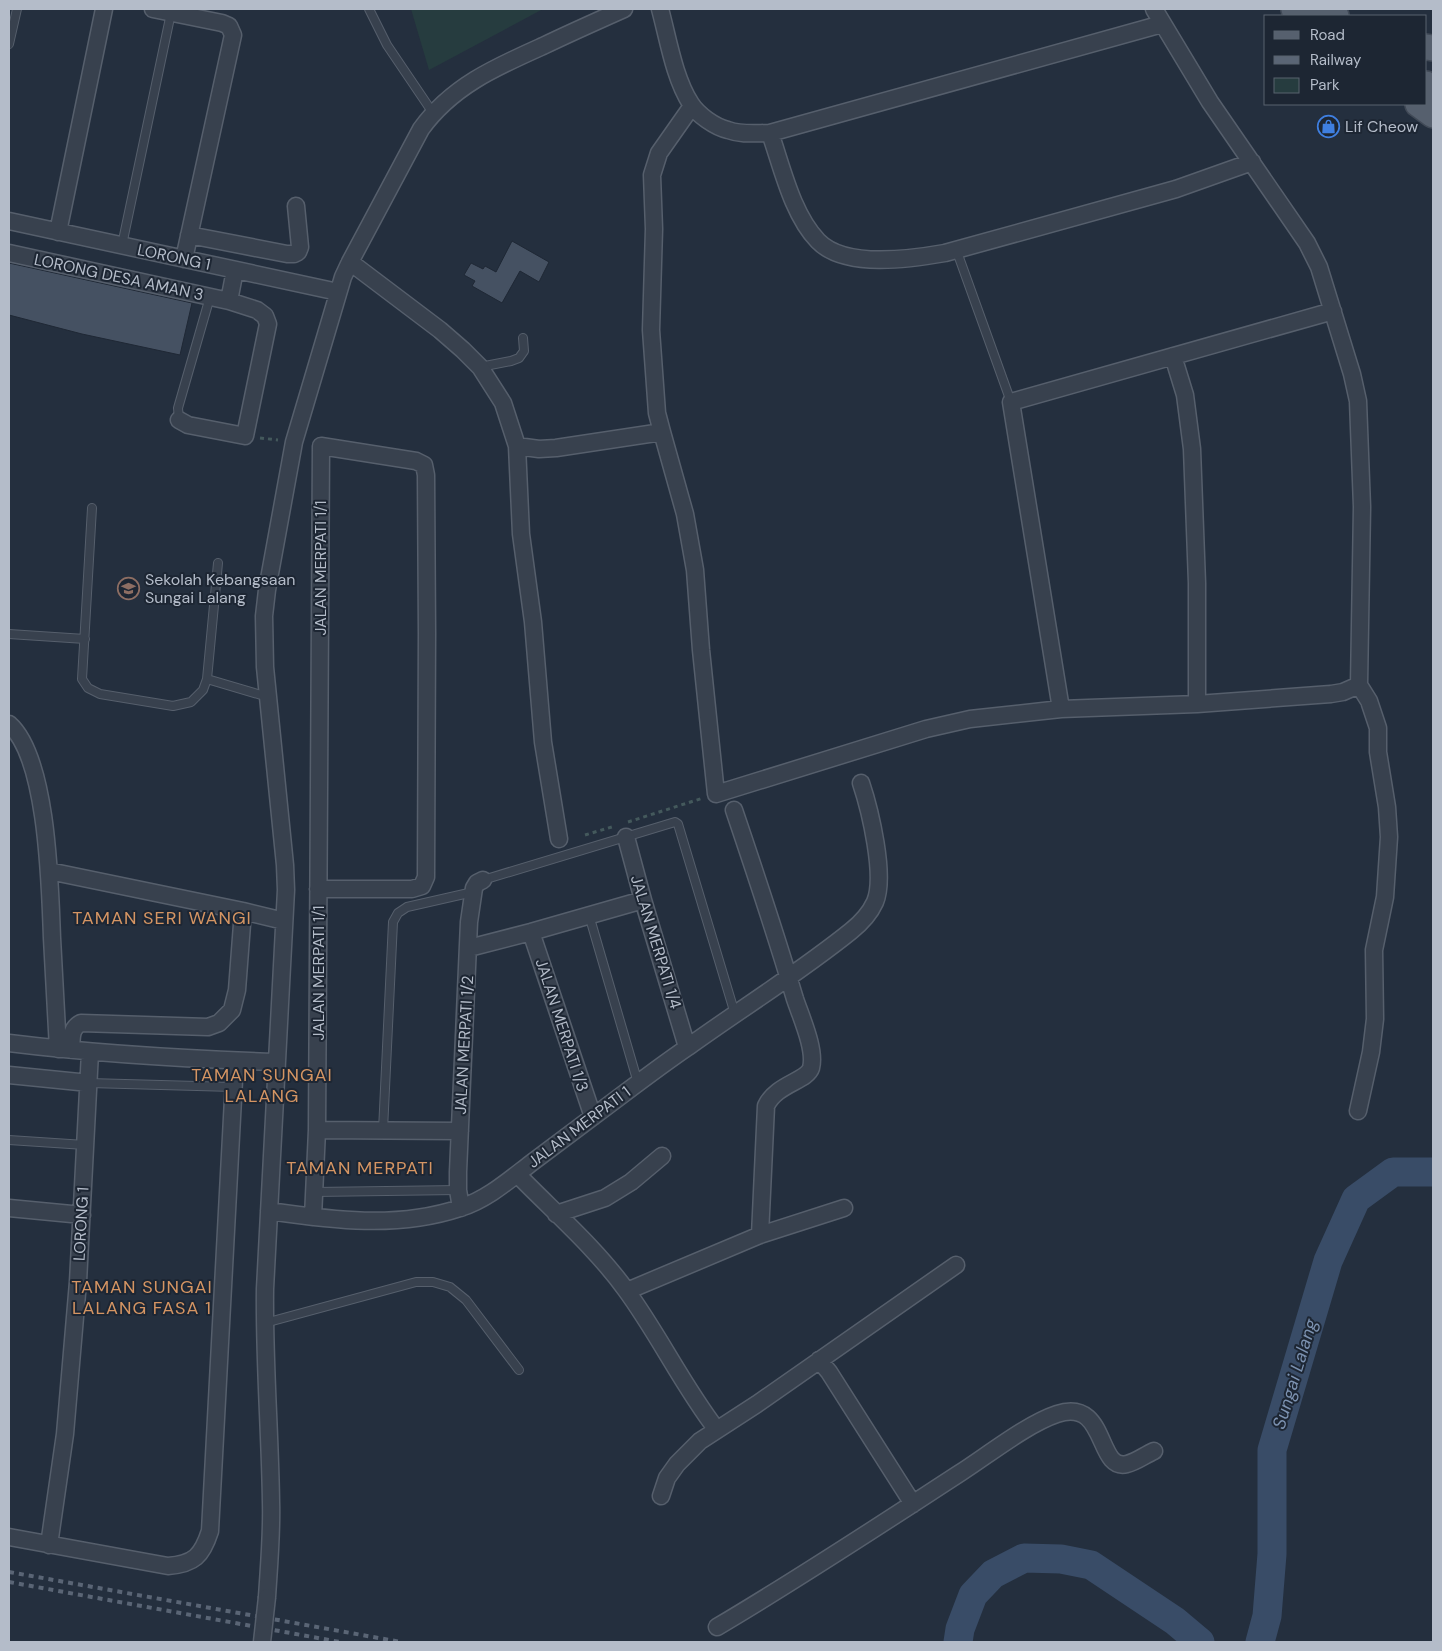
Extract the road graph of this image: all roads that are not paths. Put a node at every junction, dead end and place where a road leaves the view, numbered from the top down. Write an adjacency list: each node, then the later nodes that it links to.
1 (17, 9): 10 (lane)
2 (104, 9): 19 (street)
3 (153, 9): 8 (street)
4 (369, 9): 13 (lane)
5 (623, 9): 13 (street)
6 (660, 9): 12 (street)
7 (1154, 9): 9 (street)
8 (171, 13): 20 (street); 21 (lane)
9 (1162, 24): 15 (street); 16 (street)
10 (9, 44)
11 (1419, 105): 14 (main road)
12 (692, 106): 15 (street); 36 (street)
13 (432, 113): 25 (street)
14 (1433, 115)
15 (770, 133): 22 (street)
16 (1252, 162): 22 (street); 30 (street)
17 (296, 206): 20 (street)
18 (9, 221): 19 (street, LORONG 1)
19 (58, 232): 21 (street, LORONG 1)
20 (189, 235): 24 (street)
21 (122, 246): 24 (street, LORONG 1)
22 (956, 249): 34 (lane)
23 (9, 253): 28 (street, LORONG DESA AMAN 3)
24 (184, 259): 26 (street, LORONG 1)
25 (350, 262): 27 (street); 33 (street)
26 (235, 270): 27 (street, LORONG 1); 29 (street)
27 (338, 292): 37 (street)
28 (210, 297): 29 (street, LORONG DESA AMAN 3); 35 (lane)
29 (229, 301): 35 (street, LORONG DESA AMAN 3)
30 (1332, 311): 32 (street); 45 (street)
31 (523, 338): 33 (lane)
32 (1173, 356): 34 (street); 47 (street)
33 (480, 367): 39 (street)
34 (1011, 402): 48 (street)
35 (180, 420)
36 (662, 432): 39 (street); 48 (street)
37 (294, 442): 38 (street); 46 (street)
38 (321, 446): 56 (street, JALAN MERPATI 1/1); 56 (street)
39 (517, 446): 53 (street)
40 (92, 508): 43 (lane)
41 (218, 563): 44 (lane)
42 (9, 634): 43 (lane)
43 (85, 639): 44 (lane)
44 (207, 679): 46 (lane)
45 (1359, 685): 47 (street); 75 (street)
46 (268, 697): 60 (street)
47 (1197, 704): 48 (street)
48 (1061, 709)
49 (9, 724): 54 (street)
50 (861, 783): 63 (street, JALAN MERPATI 1)
51 (734, 810): 63 (street)
52 (626, 837): 55 (lane); 57 (street, JALAN MERPATI 1/4); 64 (lane)
53 (559, 839)
54 (49, 871): 58 (street); 67 (street)
55 (477, 885): 62 (street, JALAN MERPATI 1/2); 78 (lane)
56 (318, 888): 77 (street, JALAN MERPATI 1/1)
57 (642, 900): 59 (street); 66 (street, JALAN MERPATI 1/4)
58 (243, 911): 60 (street); 67 (street)
59 (589, 915): 61 (street); 73 (lane)
60 (284, 922): 70 (street)
61 (531, 932): 62 (street); 76 (street, JALAN MERPATI 1/3)
62 (469, 948): 79 (street, JALAN MERPATI 1/2)
63 (789, 978): 64 (street, JALAN MERPATI 1); 93 (street)
64 (735, 1014): 66 (street, JALAN MERPATI 1)
65 (9, 1043): 67 (street)
66 (687, 1047): 73 (street, JALAN MERPATI 1)
67 (65, 1050): 68 (street)
68 (90, 1052): 69 (street); 72 (street, LORONG 1)
69 (235, 1060): 70 (street); 74 (street)
70 (277, 1062): 89 (street)
71 (9, 1075): 72 (street)
72 (89, 1083): 74 (lane); 81 (street, LORONG 1)
73 (638, 1083): 76 (street, JALAN MERPATI 1)
74 (233, 1088): 104 (street)
75 (1358, 1111)
76 (593, 1117): 83 (street, JALAN MERPATI 1)
77 (317, 1130): 78 (street); 85 (street, JALAN MERPATI 1/1)
78 (383, 1130): 79 (street)
79 (460, 1131): 84 (street, JALAN MERPATI 1/2)
80 (9, 1140): 81 (lane)
81 (85, 1145): 91 (street, LORONG 1)
82 (662, 1156): 90 (street)
83 (517, 1174): 87 (street, JALAN MERPATI 1); 90 (street)
84 (458, 1190): 85 (lane); 87 (street, JALAN MERPATI 1/2)
85 (315, 1192): 92 (street, JALAN MERPATI 1/1)
86 (9, 1208): 91 (street)
87 (461, 1208): 92 (street, JALAN MERPATI 1)
88 (844, 1208): 93 (street)
89 (269, 1212): 92 (street, JALAN MERPATI 1); 96 (street)
90 (556, 1214): 95 (street)
91 (82, 1215): 104 (street, LORONG 1)
92 (313, 1217)
93 (760, 1235): 95 (street)
94 (956, 1265): 97 (street)
95 (627, 1291): 99 (street)
96 (265, 1323): 98 (lane); 106 (street, bridge)
97 (819, 1360): 99 (street); 102 (street)
98 (519, 1370)
99 (717, 1430): 101 (street)
100 (1154, 1452): 102 (street)
101 (661, 1496)
102 (913, 1504): 105 (street)
103 (9, 1537): 104 (street)
104 (49, 1545)
105 (718, 1627)
106 (262, 1642)

